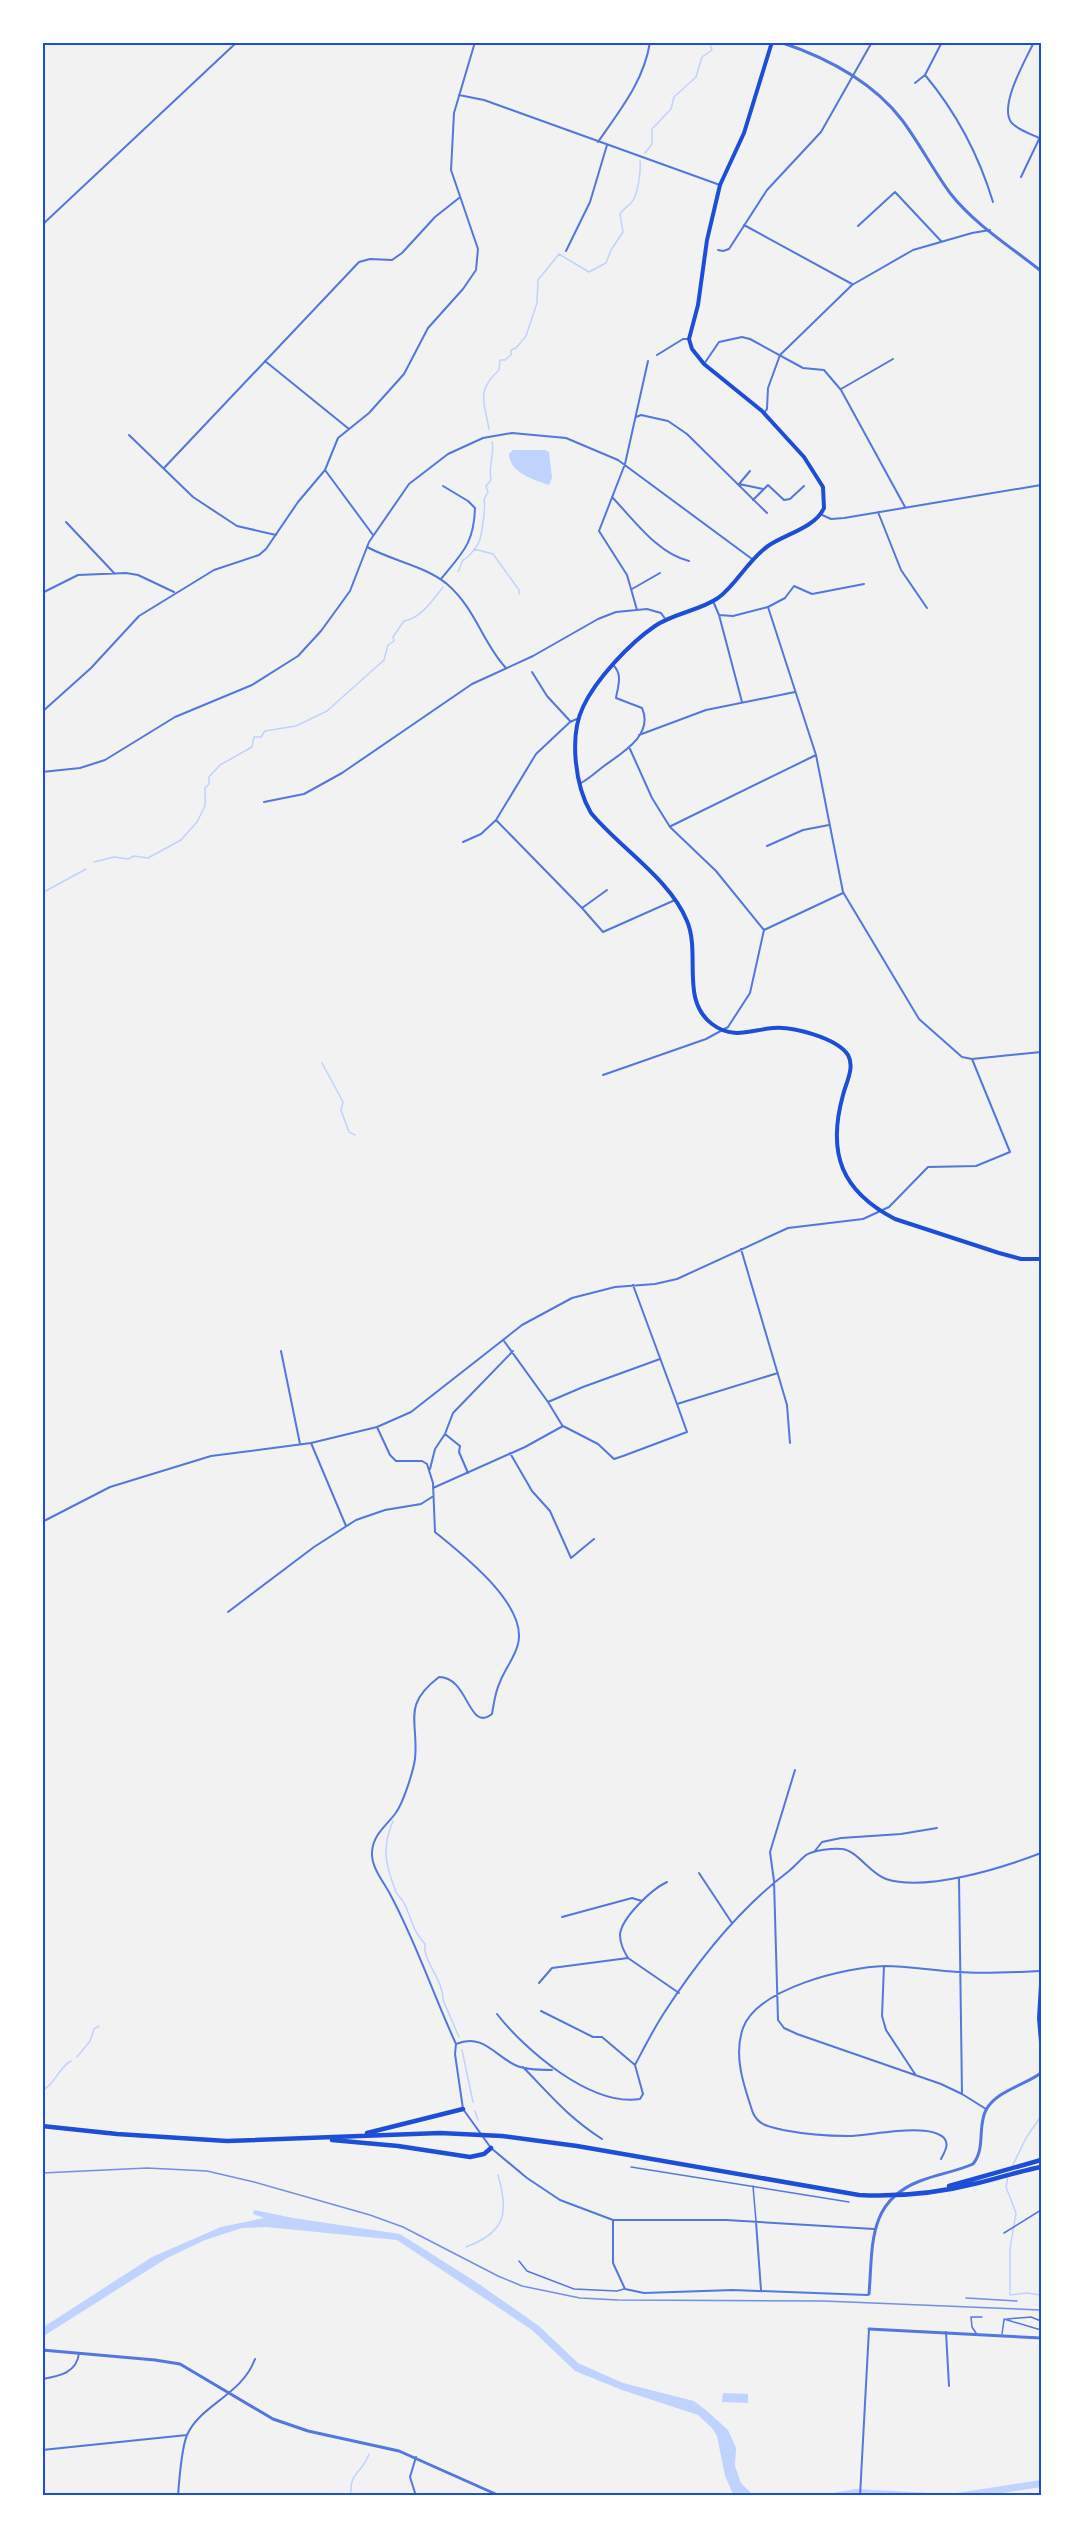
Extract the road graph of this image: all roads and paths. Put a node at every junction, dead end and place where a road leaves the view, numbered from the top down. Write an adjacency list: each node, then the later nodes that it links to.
1 (237, 42): 20 (street)
2 (474, 42): 12 (street)
3 (650, 42): 14 (street)
4 (772, 42): 17 (main road)
5 (780, 42): 10 (street)
6 (872, 42): 10 (street)
7 (942, 42): 9 (street)
8 (1034, 42): 13 (street)
9 (926, 75): 11 (street); 19 (street)
10 (853, 76): 21 (street); 23 (street)
11 (915, 83)
12 (458, 95): 14 (street); 18 (street)
13 (1040, 136): 16 (street)
14 (598, 142): 15 (street)
15 (607, 145): 17 (street); 26 (street)
16 (1021, 177)
17 (720, 185): 29 (main road)
18 (459, 198): 33 (street); 39 (street)
19 (993, 202)
20 (42, 225)
21 (744, 225): 25 (street); 28 (street)
22 (858, 226): 24 (street)
23 (990, 230): 24 (street); 27 (street)
24 (941, 241): 28 (street)
25 (718, 250)
26 (566, 251)
27 (1041, 271)
28 (852, 285): 31 (street)
29 (689, 339): 30 (street); 35 (main road)
30 (657, 355)
31 (780, 355): 35 (street); 36 (street); 37 (street)
32 (893, 359): 36 (street)
33 (265, 361): 39 (street); 42 (street)
34 (648, 361): 38 (street)
35 (704, 364): 37 (main road)
36 (841, 390): 52 (street)
37 (764, 413): 55 (main road)
38 (636, 417): 41 (street); 45 (street)
39 (349, 429): 43 (street)
40 (129, 435): 42 (street)
41 (625, 464): 50 (street); 58 (street); 60 (street)
42 (164, 468): 57 (street)
43 (325, 470): 57 (street); 58 (street)
44 (750, 471): 45 (street)
45 (739, 484): 49 (street); 51 (street)
46 (1041, 485): 52 (street)
47 (443, 486): 64 (street)
48 (804, 486): 49 (street)
49 (763, 489): 51 (street)
50 (612, 497): 61 (street); 66 (street)
51 (753, 500): 54 (street)
52 (905, 507): 53 (street)
53 (878, 512): 55 (street); 71 (street)
54 (767, 513)
55 (820, 514): 60 (main road)
56 (66, 522): 63 (street)
57 (276, 535): 67 (street)
58 (373, 536): 59 (street)
59 (366, 546): 64 (street); 86 (street)
60 (752, 560): 69 (main road)
61 (689, 561)
62 (660, 573): 66 (street)
63 (115, 574): 67 (street); 68 (street)
64 (441, 579): 76 (street)
65 (864, 584): 70 (street)
66 (632, 589): 72 (street)
67 (174, 592): 80 (street)
68 (42, 593)
69 (713, 601): 73 (street); 74 (main road)
70 (768, 607): 73 (street); 78 (street)
71 (927, 608)
72 (637, 610): 74 (street); 76 (street)
73 (718, 615): 79 (street)
74 (666, 620): 75 (main road)
75 (613, 665): 81 (main road); 83 (street)
76 (506, 668): 88 (street)
77 (532, 672): 82 (street)
78 (795, 692): 79 (street); 85 (street)
79 (742, 702): 83 (street)
80 (42, 712)
81 (579, 718): 82 (street); 87 (main road)
82 (571, 722): 89 (street)
83 (639, 735): 84 (street)
84 (630, 749): 87 (street); 91 (street)
85 (816, 755): 90 (street); 91 (street)
86 (42, 772)
87 (580, 784): 96 (main road)
88 (264, 802)
89 (496, 820): 92 (street); 97 (street)
90 (828, 825): 93 (street); 95 (street)
91 (670, 827): 98 (street)
92 (463, 842)
93 (767, 846)
94 (607, 890): 97 (street)
95 (843, 892): 98 (street); 101 (street)
96 (675, 900): 97 (street); 99 (main road)
97 (582, 908)
98 (764, 930): 99 (street)
99 (722, 1030): 102 (street); 103 (main road)
100 (1041, 1052): 101 (street)
101 (972, 1059): 103 (street)
102 (603, 1075)
103 (881, 1212): 104 (street); 105 (main road)
104 (741, 1249): 106 (street); 111 (street)
105 (1041, 1259)
106 (633, 1285): 107 (street); 110 (street)
107 (504, 1341): 109 (street); 115 (street)
108 (280, 1351): 119 (street)
109 (513, 1351): 112 (street); 116 (street)
110 (660, 1359): 112 (street); 113 (street)
111 (778, 1373): 113 (street); 118 (street)
112 (548, 1402): 114 (street)
113 (677, 1404): 114 (street)
114 (562, 1426): 120 (street)
115 (377, 1427): 117 (street); 121 (street)
116 (445, 1434): 121 (street); 122 (street)
117 (311, 1443): 119 (street); 126 (street)
118 (790, 1443)
119 (300, 1444): 125 (street)
120 (510, 1453): 122 (street); 127 (street)
121 (430, 1471): 123 (street)
122 (468, 1473): 123 (street)
123 (433, 1488): 124 (street)
124 (432, 1497): 126 (street); 151 (street)
125 (42, 1522)
126 (346, 1526): 128 (street)
127 (594, 1539)
128 (228, 1612)
129 (795, 1770): 135 (street)
130 (937, 1828): 131 (street)
131 (814, 1852): 134 (street); 135 (street)
132 (1041, 1853): 134 (street)
133 (699, 1873): 139 (street)
134 (959, 1878): 143 (street)
135 (774, 1881): 139 (street); 147 (street)
136 (667, 1882): 137 (street)
137 (642, 1901): 138 (street); 140 (street)
138 (562, 1917)
139 (732, 1923): 146 (street)
140 (628, 1958): 144 (street); 146 (street)
141 (884, 1966): 143 (street); 147 (street); 156 (street)
142 (1041, 1971): 143 (street)
143 (961, 1972): 157 (street)
144 (539, 1983)
145 (1041, 1984): 150 (main road)
146 (679, 1993): 152 (street)
147 (777, 1995): 156 (street); 165 (street)
148 (541, 2011): 152 (street)
149 (497, 2014): 154 (street)
150 (1041, 2042)
151 (456, 2044): 153 (street); 158 (street)
152 (634, 2065): 154 (street)
153 (523, 2067): 154 (street); 163 (street)
154 (553, 2070)
155 (1041, 2073): 159 (street)
156 (916, 2075): 157 (street)
157 (962, 2094): 159 (street)
158 (463, 2109): 161 (main road); 164 (street)
159 (986, 2109): 176 (street)
160 (42, 2126): 162 (main road)
161 (359, 2136): 162 (main road); 171 (main road)
162 (308, 2138): 164 (main road)
163 (602, 2139)
164 (491, 2148): 174 (street)
165 (941, 2159)
166 (1041, 2160): 169 (main road)
167 (1041, 2166): 169 (main road)
168 (631, 2167): 170 (lane)
169 (1022, 2168): 171 (main road); 171 (main road)
170 (753, 2186): 172 (lane); 175 (lane)
171 (941, 2190)
172 (849, 2202)
173 (1041, 2210): 177 (lane)
174 (613, 2220): 175 (street); 179 (street)
175 (756, 2221): 176 (street); 180 (street)
176 (874, 2229): 181 (street)
177 (1004, 2233)
178 (519, 2261): 179 (lane)
179 (625, 2289): 180 (street)
180 (761, 2290): 181 (street)
181 (869, 2294)
182 (982, 2317): 188 (lane)
183 (1004, 2319): 184 (lane); 186 (lane); 189 (lane)
184 (1041, 2322)
185 (869, 2328): 187 (street); 203 (street)
186 (1041, 2330)
187 (946, 2332): 188 (street); 195 (street)
188 (976, 2333): 189 (street)
189 (1002, 2334): 190 (street)
190 (1041, 2338)
191 (42, 2350): 192 (street)
192 (79, 2353): 194 (street); 196 (street)
193 (255, 2359): 196 (street)
194 (42, 2379)
195 (949, 2386)
196 (231, 2393): 197 (street); 199 (street)
197 (187, 2435): 198 (street); 200 (street)
198 (42, 2450)
199 (416, 2457): 201 (street); 202 (street)
200 (178, 2496)
201 (416, 2496)
202 (500, 2496)
203 (860, 2496)

